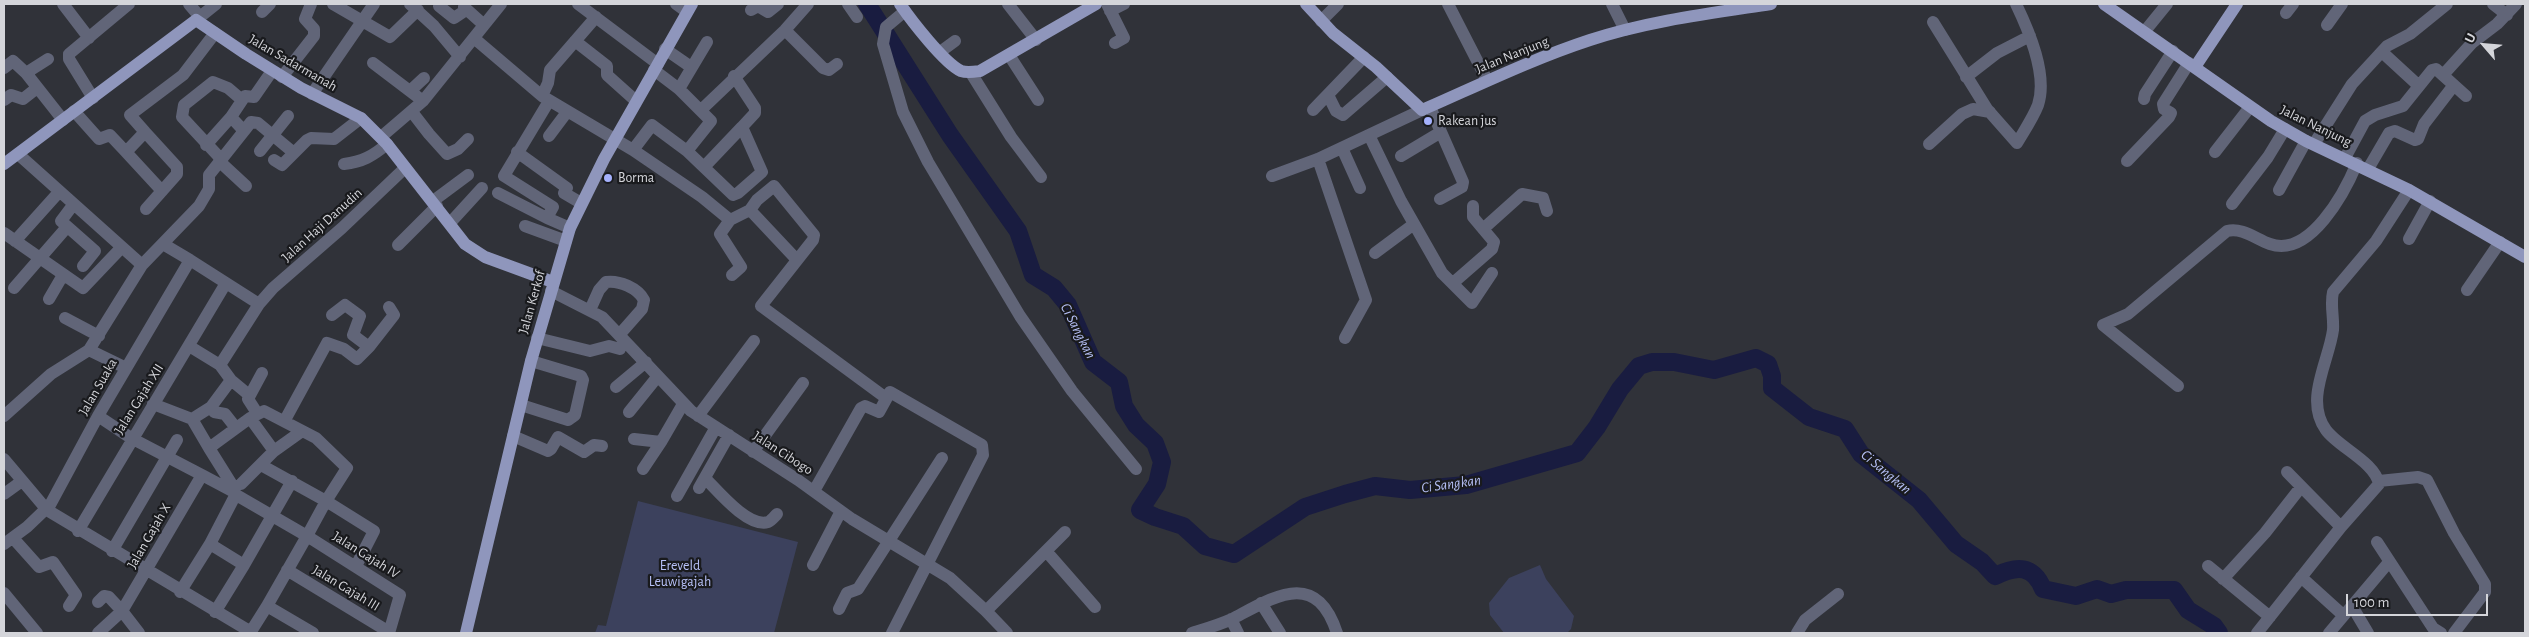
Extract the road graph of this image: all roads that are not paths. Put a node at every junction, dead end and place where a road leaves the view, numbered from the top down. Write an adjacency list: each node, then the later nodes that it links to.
1 (63, 4): 52 (street)
2 (129, 4): 52 (street)
3 (189, 4): 40 (street)
4 (216, 4): 40 (street)
5 (311, 4): 75 (street)
6 (333, 4): 42 (street)
7 (374, 4): 42 (street)
8 (501, 4): 45 (street)
9 (578, 4): 38 (street)
10 (676, 4): 35 (street)
11 (780, 4): 36 (street); 41 (street)
12 (808, 4): 41 (street)
13 (848, 4): 39 (street)
14 (1008, 4): 54 (street)
15 (1096, 4): 54 (main road)
16 (1124, 4): 34 (street)
17 (1306, 4): 43 (main road)
18 (1338, 4): 43 (street)
19 (1448, 4): 82 (street)
20 (1612, 4): 48 (street)
21 (1763, 4): 48 (main road, Jalan Nanjung)
22 (2016, 4): 51 (street)
23 (2104, 4): 49 (main road, Jalan Nanjung)
24 (2167, 4): 49 (street)
25 (2237, 4): 69 (main road)
26 (2342, 4): 46 (street)
27 (2447, 4): 62 (street)
28 (2492, 4): 37 (street)
29 (2516, 4): 37 (street)
30 (439, 6): 32 (street)
31 (414, 7): 42 (street); 64 (street)
32 (466, 7): 45 (street)
33 (902, 7): 60 (main road); 258 (street)
34 (1109, 7): 58 (street)
35 (689, 8): 59 (main road, Jalan Kerkof)
36 (751, 10)
37 (2507, 15): 77 (street)
38 (596, 16): 56 (street); 70 (street)
39 (857, 17)
40 (198, 18): 50 (main road, Jalan Sadarmanah); 92 (main road)
41 (797, 18): 47 (street)
42 (361, 21): 89 (street)
43 (1321, 21): 65 (main road)
44 (1932, 22): 80 (street)
45 (484, 25): 53 (street)
46 (2327, 25)
47 (785, 30): 68 (street); 78 (street)
48 (1625, 30): 82 (main road, Jalan Nanjung)
49 (2145, 31): 61 (main road, Jalan Nanjung)
50 (215, 33): 75 (main road, Jalan Sadarmanah); 76 (street)
51 (2030, 36): 80 (street); 107 (street)
52 (89, 38): 92 (street)
53 (474, 39): 64 (street); 93 (street)
54 (1036, 40): 63 (main road)
55 (955, 41): 60 (street)
56 (575, 42): 93 (street); 99 (street)
57 (707, 42): 71 (street)
58 (1115, 43)
59 (666, 49): 70 (main road, Jalan Kerkof); 71 (street)
60 (940, 52): 74 (main road)
61 (2174, 52): 69 (main road, Jalan Nanjung); 94 (street)
62 (2382, 52): 84 (street); 123 (street)
63 (1009, 55): 74 (main road); 97 (street)
64 (460, 57): 98 (street)
65 (1364, 57): 79 (main road); 90 (street)
66 (48, 59): 73 (street)
67 (373, 63): 88 (street)
68 (837, 64)
69 (2192, 65): 100 (main road, Jalan Nanjung); 140 (street)
70 (656, 67): 86 (street); 99 (main road, Jalan Kerkof)
71 (691, 67): 86 (street)
72 (4, 68): 73 (street)
73 (26, 73): 85 (street)
74 (971, 73): 148 (street)
75 (277, 74): 89 (main road, Jalan Sadarmanah); 96 (street)
76 (182, 75): 87 (street); 115 (street)
77 (2443, 75): 83 (street); 84 (street)
78 (734, 76): 102 (street); 112 (street)
79 (1388, 77): 90 (street); 101 (main road)
80 (1966, 77): 107 (street)
81 (424, 78): 88 (street)
82 (1487, 80): 101 (main road, Jalan Nanjung)
83 (2454, 85): 91 (street); 142 (street)
84 (2419, 86): 135 (street)
85 (36, 88): 95 (street); 111 (street)
86 (679, 89): 102 (street)
87 (200, 90): 96 (street); 125 (street)
88 (410, 91): 98 (street)
89 (312, 94): 110 (main road, Jalan Sadarmanah)
90 (1328, 95): 103 (street)
91 (2466, 96)
92 (93, 98): 104 (main road)
93 (545, 98): 106 (street); 131 (street)
94 (2144, 99)
95 (4, 100)
96 (242, 100): 109 (street)
97 (1038, 100)
98 (424, 101): 105 (street)
99 (636, 101): 122 (main road, Jalan Kerkof)
100 (2250, 107): 113 (main road, Jalan Nanjung); 132 (street)
101 (1426, 109): 116 (street); 118 (street)
102 (701, 110): 129 (street)
103 (1313, 110)
104 (74, 111): 111 (main road); 130 (street)
105 (412, 112): 120 (street); 121 (street)
106 (567, 112): 119 (street); 122 (street)
107 (1990, 112): 124 (street)
108 (288, 116): 117 (street)
109 (231, 117): 114 (street); 125 (street)
110 (361, 118): 121 (main road, Jalan Sadarmanah); 133 (street)
111 (63, 120): 136 (main road)
112 (742, 126): 143 (street); 145 (street)
113 (2285, 129): 123 (main road, Jalan Nanjung); 162 (street)
114 (244, 130): 117 (street); 138 (street)
115 (145, 132): 130 (street); 155 (street)
116 (1441, 132): 134 (street); 158 (street)
117 (273, 134): 128 (street); 133 (street)
118 (1369, 135): 126 (street); 171 (street)
119 (549, 136)
120 (468, 139)
121 (384, 140): 141 (street); 144 (main road, Jalan Sadarmanah)
122 (614, 140): 127 (street); 160 (main road, Jalan Kerkof)
123 (2310, 143): 135 (main road, Jalan Nanjung); 153 (street)
124 (1929, 144)
125 (206, 145): 138 (street)
126 (1342, 148): 137 (street); 152 (street)
127 (633, 150): 129 (street); 169 (street)
128 (260, 151)
129 (687, 151): 143 (street)
130 (126, 152): 155 (street)
131 (517, 152): 160 (street); 168 (street)
132 (2215, 152)
133 (294, 153): 139 (street)
134 (1401, 156)
135 (2345, 158): 142 (main road, Jalan Nanjung)
136 (8, 159): 156 (street)
137 (1318, 159): 147 (street); 210 (street)
138 (220, 160): 149 (street); 180 (street)
139 (274, 160)
140 (2127, 161)
141 (344, 164)
142 (2362, 166): 154 (main road, Jalan Nanjung); 225 (street)
143 (704, 167): 145 (street)
144 (406, 168): 161 (main road, Jalan Sadarmanah); 201 (street, Jalan Haji Danudin)
145 (762, 172): 150 (street)
146 (468, 175): 161 (street)
147 (1272, 176)
148 (1040, 177)
149 (246, 186)
150 (774, 186): 166 (street); 188 (street)
151 (482, 188): 170 (street)
152 (1360, 188)
153 (2278, 190)
154 (2409, 190): 159 (main road, Jalan Nanjung); 263 (street)
155 (162, 191): 165 (street)
156 (59, 192): 163 (street); 176 (street)
157 (498, 193): 168 (street)
158 (1440, 199)
159 (2430, 201): 177 (street); 179 (main road, Jalan Nanjung)
160 (581, 203): 174 (main road, Jalan Kerkof)
161 (435, 204): 170 (main road, Jalan Sadarmanah); 181 (street)
162 (2232, 204)
163 (73, 205): 173 (street); 182 (street)
164 (1473, 206): 175 (street)
165 (146, 209)
166 (750, 210): 169 (street); 188 (street)
167 (1547, 211): 175 (street)
168 (547, 218): 174 (street)
169 (730, 220): 194 (street)
170 (450, 223): 197 (main road, Jalan Sadarmanah)
171 (1414, 224): 184 (street); 196 (street)
172 (525, 226): 178 (street)
173 (67, 227): 183 (street); 186 (street)
174 (570, 228): 178 (main road, Jalan Kerkof)
175 (1483, 229): 196 (street)
176 (7, 236): 186 (street)
177 (2409, 239)
178 (566, 241): 197 (main road, Jalan Kerkof)
179 (2500, 242): 185 (main road, Jalan Nanjung); 199 (street)
180 (163, 244): 187 (street); 190 (street)
181 (398, 245)
182 (122, 248): 189 (street); 190 (street)
183 (95, 251): 189 (street); 191 (street)
184 (1375, 253)
185 (2525, 257)
186 (40, 260): 193 (street); 198 (street)
187 (190, 260): 195 (street); 220 (street, Jalan Suaka)
188 (797, 260): 228 (street)
189 (108, 263): 193 (street)
190 (142, 265): 208 (street)
191 (83, 266)
192 (1492, 273): 196 (street)
193 (63, 275): 200 (street)
194 (732, 275)
195 (226, 283): 201 (street); 212 (street, Jalan Gajah XII)
196 (1453, 283)
197 (552, 287): 203 (street, Jalan Cibogo); 209 (main road, Jalan Kerkof)
198 (14, 288)
199 (2466, 290)
200 (49, 300)
201 (259, 304): 219 (street, Jalan Haji Danudin)
202 (388, 308): 213 (street)
203 (590, 310): 206 (street, Jalan Cibogo); 206 (street)
204 (332, 315): 207 (street)
205 (65, 318): 208 (street)
206 (620, 334): 218 (street, Jalan Cibogo)
207 (353, 335): 213 (street); 216 (street)
208 (99, 336): 215 (street)
209 (537, 338): 214 (street); 217 (main road, Jalan Kerkof)
210 (1344, 338)
211 (754, 341): 237 (street)
212 (188, 346): 219 (street); 229 (street, Jalan Gajah XII)
213 (369, 347): 216 (street)
214 (620, 349)
215 (89, 350): 220 (street); 234 (street)
216 (344, 350): 239 (street)
217 (531, 361): 231 (main road, Jalan Kerkof); 231 (street)
218 (646, 362): 222 (street, Jalan Cibogo); 226 (street)
219 (220, 365): 223 (street)
220 (126, 368): 235 (street, Jalan Suaka)
221 (262, 373): 227 (street)
222 (658, 376): 230 (street, Jalan Cibogo); 233 (street)
223 (231, 380): 227 (street); 232 (street)
224 (803, 382): 252 (street)
225 (2178, 386)
226 (616, 387)
227 (249, 396): 236 (street)
228 (886, 398): 266 (street); 284 (street)
229 (153, 404): 238 (street); 245 (street, Jalan Gajah XII)
230 (683, 404): 237 (street, Jalan Cibogo); 248 (street)
231 (520, 405): 243 (main road, Jalan Kerkof)
232 (211, 407): 238 (street); 241 (street)
233 (629, 412)
234 (4, 416)
235 (98, 416): 245 (street); 270 (street, Jalan Suaka)
236 (253, 416): 239 (street); 241 (street); 251 (street)
237 (698, 416): 240 (street, Jalan Cibogo)
238 (192, 419): 250 (street)
239 (285, 420): 242 (street)
240 (716, 427): 244 (street, Jalan Cibogo); 268 (street)
241 (236, 428): 250 (street)
242 (302, 431): 251 (street); 269 (street)
243 (513, 436): 249 (street); 317 (main road, Jalan Kerkof)
244 (729, 436): 252 (street, Jalan Cibogo); 272 (street)
245 (132, 438): 253 (street); 275 (street, Jalan Gajah XII)
246 (634, 439): 248 (street)
247 (177, 440): 253 (street)
248 (661, 442): 257 (street)
249 (602, 446)
250 (209, 448): 265 (street)
251 (274, 451): 256 (street)
252 (753, 452): 266 (street, Jalan Cibogo)
253 (165, 457): 260 (street); 282 (street)
254 (942, 458): 279 (street)
255 (4, 459): 261 (street)
256 (261, 465): 262 (street); 265 (street)
257 (643, 469)
258 (1136, 469)
259 (2287, 472): 264 (street)
260 (202, 475): 265 (street); 291 (street, Jalan Gajah X)
261 (22, 481): 267 (street); 270 (street)
262 (292, 481): 269 (street); 273 (street)
263 (2379, 481): 274 (street); 327 (street)
264 (2301, 487): 274 (street); 293 (street)
265 (237, 491): 273 (street, Jalan Gajah IV); 281 (street)
266 (814, 491): 271 (street, Jalan Cibogo)
267 (4, 494)
268 (677, 496)
269 (326, 501): 277 (street); 287 (street)
270 (47, 510): 275 (street); 278 (street, Jalan Suaka)
271 (841, 511): 279 (street, Jalan Cibogo); 288 (street)
272 (777, 514)
273 (272, 517): 277 (street, Jalan Gajah IV); 286 (street)
274 (2341, 527): 292 (street)
275 (78, 531): 282 (street)
276 (1065, 532): 283 (street)
277 (307, 536): 287 (street, Jalan Gajah IV); 290 (street)
278 (8, 541): 299 (street)
279 (890, 542): 284 (street, Jalan Cibogo); 302 (street)
280 (2378, 542): 285 (street)
281 (210, 544): 286 (street); 294 (street)
282 (112, 551): 291 (street)
283 (1046, 551): 301 (street); 304 (street)
284 (928, 562): 304 (street, Jalan Cibogo); 318 (street)
285 (2388, 562): 305 (street); 309 (street)
286 (244, 565): 306 (street)
287 (356, 566): 316 (street, Jalan Gajah IV)
288 (813, 566)
289 (2208, 566): 293 (street)
290 (287, 570): 300 (street); 316 (street, Jalan Gajah III)
291 (147, 571): 294 (street); 303 (street, Jalan Gajah X)
292 (2301, 576): 305 (street); 307 (street)
293 (2223, 579): 307 (street)
294 (180, 592): 306 (street)
295 (4, 593): 311 (street)
296 (1838, 594): 324 (street)
297 (98, 602): 303 (street)
298 (1261, 603): 308 (street); 322 (street); 323 (street)
299 (69, 606)
300 (267, 606): 314 (street); 315 (street)
301 (1095, 607)
302 (839, 609)
303 (122, 610): 312 (street, Jalan Gajah X); 313 (street)
304 (986, 610): 319 (street, Jalan Cibogo)
305 (2348, 611): 310 (street); 326 (street)
306 (215, 612): 314 (street)
307 (2270, 617): 325 (street)
308 (1231, 619): 320 (street); 321 (street)
309 (2434, 631)
310 (2333, 632)
311 (37, 633)
312 (98, 633)
313 (139, 633)
314 (250, 633)
315 (314, 633)
316 (389, 633)
317 (466, 633)
318 (892, 633)
319 (1007, 633)
320 (1192, 633)
321 (1238, 633)
322 (1280, 633)
323 (1337, 633)
324 (1797, 633)
325 (2257, 633)
326 (2368, 633)
327 (2454, 633)

